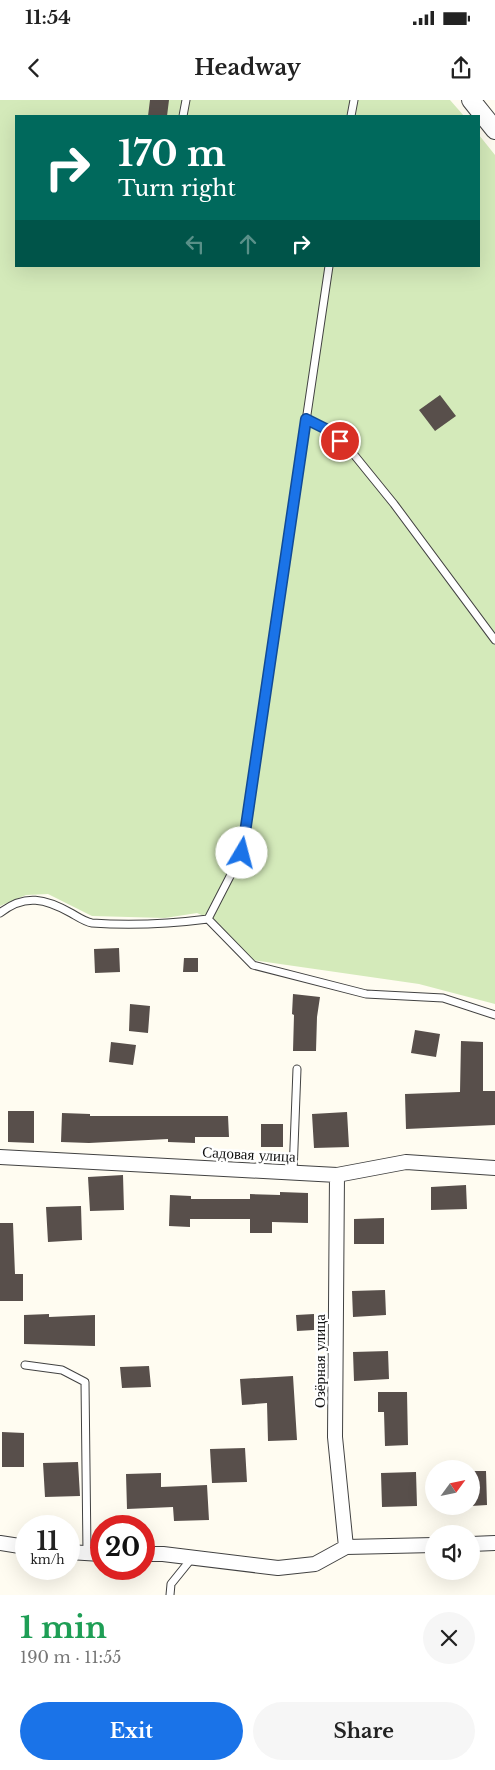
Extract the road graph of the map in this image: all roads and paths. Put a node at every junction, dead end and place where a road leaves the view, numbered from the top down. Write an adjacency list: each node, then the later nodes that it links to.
1 (186, 100): 4 (lane)
2 (354, 100): 5 (lane)
3 (472, 100): 6 (street)
4 (183, 115)
5 (351, 115)
6 (495, 130)
7 (329, 267): 8 (lane)
8 (306, 419): 9 (lane); 11 (lane)
9 (495, 640)
10 (0, 913): 11 (lane)
11 (208, 920): 12 (lane)
12 (495, 1015)
13 (297, 1069): 16 (lane)
14 (0, 1157): 16 (street, Садовая улица)
15 (495, 1168): 17 (street, Садовая улица)
16 (293, 1173): 17 (street, Садовая улица)
17 (337, 1175): 24 (street, Озёрная улица)
18 (25, 1365): 26 (lane)
19 (0, 1543): 22 (street)
20 (495, 1543): 21 (street)
21 (480, 1544)
22 (15, 1545)
23 (425, 1545): 24 (street)
24 (346, 1547): 28 (street)
25 (80, 1553): 26 (street)
26 (87, 1554)
27 (155, 1555): 28 (street)
28 (192, 1558): 29 (lane)
29 (170, 1595)

